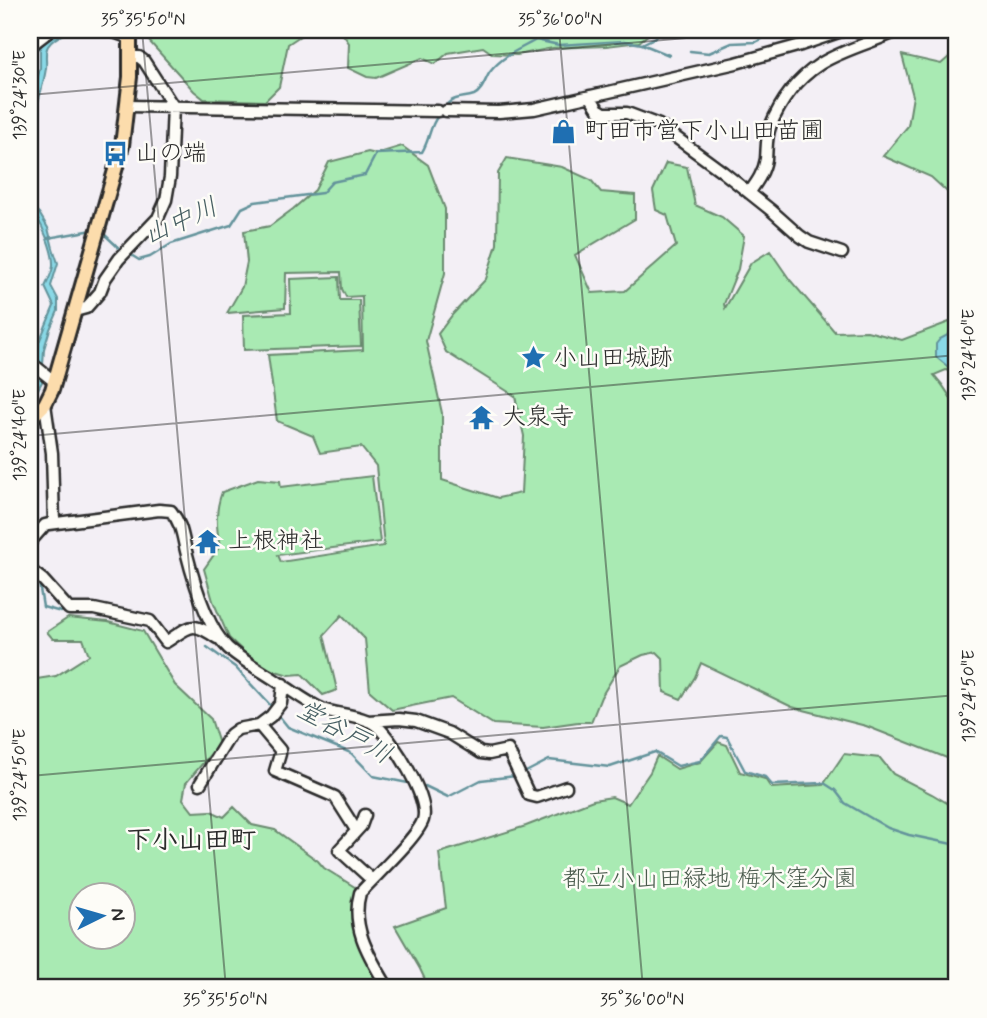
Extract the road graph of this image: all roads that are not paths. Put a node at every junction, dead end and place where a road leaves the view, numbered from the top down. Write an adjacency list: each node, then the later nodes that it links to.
1 (51, 30): 6 (street)
2 (108, 30): 5 (street)
3 (845, 30): 8 (street)
4 (900, 30): 11 (street)
5 (130, 34): 7 (main road)
6 (30, 46)
7 (130, 57): 9 (main road); 10 (street)
8 (590, 96): 10 (street); 11 (street)
9 (127, 106): 10 (street); 13 (main road)
10 (173, 106): 13 (street)
11 (749, 193): 12 (street)
12 (842, 253)
13 (75, 311): 15 (main road)
14 (32, 364): 15 (street)
15 (50, 378): 16 (main road)
16 (45, 404): 17 (main road); 18 (street)
17 (30, 419)
18 (54, 523): 19 (street); 21 (street)
19 (30, 542)
20 (30, 570): 21 (street)
21 (223, 642): 22 (street)
22 (283, 684): 23 (street); 24 (street)
23 (368, 721): 26 (street); 29 (street)
24 (259, 725): 25 (street); 28 (street)
25 (200, 784)
26 (566, 787)
27 (365, 816): 28 (street)
28 (356, 830): 29 (street)
29 (372, 880): 30 (street)
30 (388, 988)

